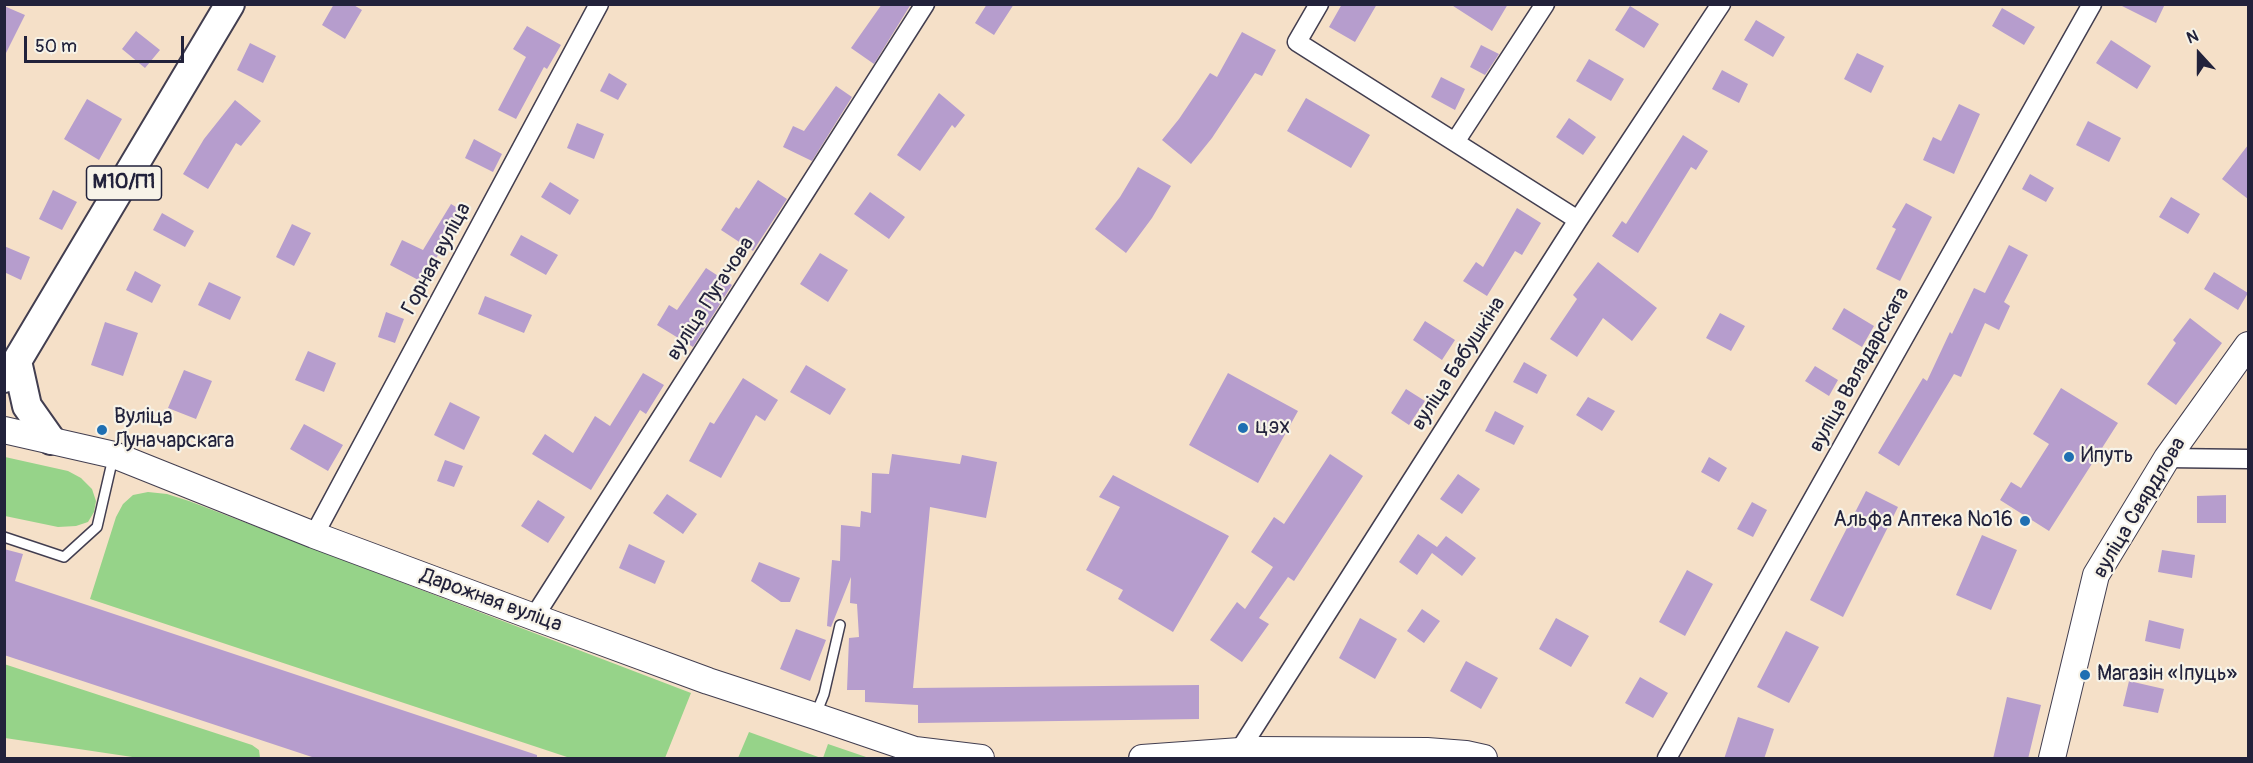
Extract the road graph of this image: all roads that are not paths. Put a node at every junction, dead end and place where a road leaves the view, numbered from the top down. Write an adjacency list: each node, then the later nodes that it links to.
1 (230, 4): 11 (main road, М10/П1)
2 (599, 4): 17 (street, Горная вуліца)
3 (925, 4): 19 (street, вуліца Пугачова)
4 (1319, 4): 8 (street)
5 (1545, 4): 8 (street)
6 (1721, 4): 9 (street, вуліца Бабушкіна)
7 (2092, 4): 27 (street, вуліца Валадарскага)
8 (1455, 142): 9 (street)
9 (1578, 220): 22 (street, вуліца Бабушкіна)
10 (2248, 345): 15 (street, вуліца Свярдлова)
11 (11, 370): 13 (main road)
12 (4, 430): 13 (street, Дарожная вуліца)
13 (51, 440): 14 (street, Дарожная вуліца)
14 (114, 456): 17 (street, Дарожная вуліца); 18 (lane)
15 (2167, 458): 16 (street); 28 (street, вуліца Свярдлова)
16 (2248, 459)
17 (314, 535): 19 (street, Дарожная вуліца)
18 (4, 537)
19 (534, 617): 21 (street, Дарожная вуліца)
20 (840, 625): 21 (lane)
21 (815, 716): 24 (street, Дарожная вуліца)
22 (1249, 753): 23 (street); 25 (street)
23 (1426, 755): 26 (street)
24 (981, 759)
25 (1142, 759)
26 (1484, 759)
27 (1667, 759)
28 (2052, 759)

